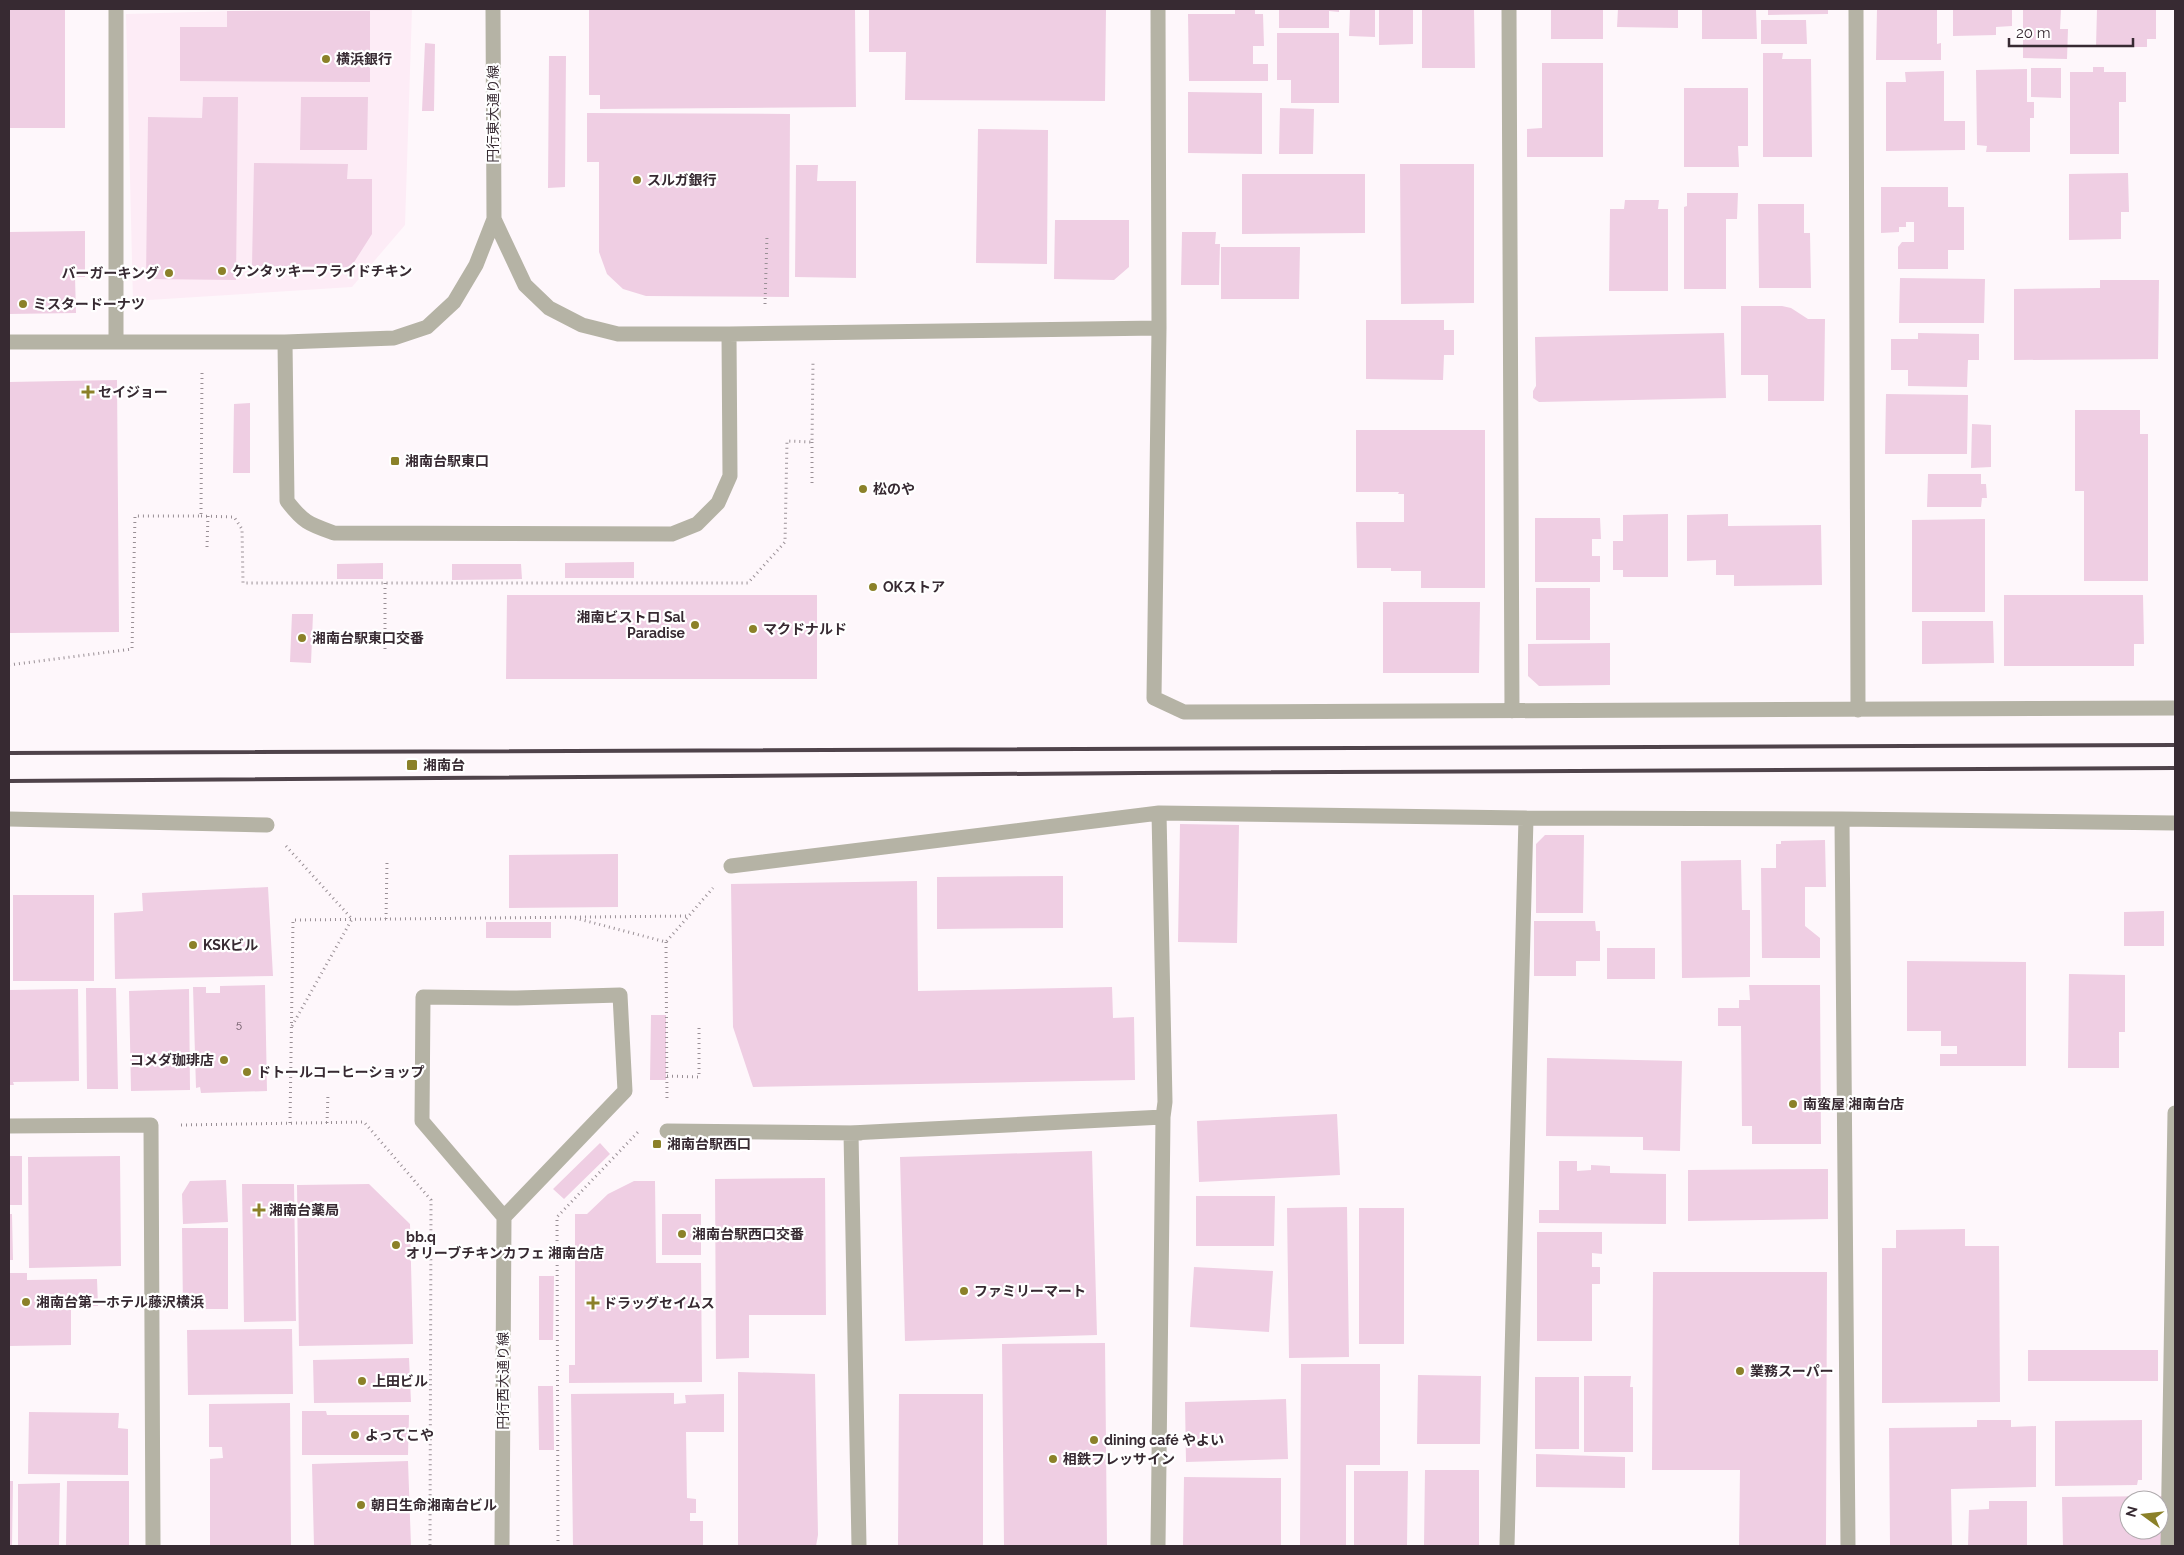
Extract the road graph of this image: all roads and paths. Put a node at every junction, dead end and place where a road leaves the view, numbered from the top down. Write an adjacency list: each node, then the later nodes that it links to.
1 (116, 9): 12 (street)
2 (493, 9): 6 (street, 円行東大通り線)
3 (1158, 9): 9 (street)
4 (1509, 9): 24 (street)
5 (1856, 9): 23 (street)
6 (494, 219): 10 (street); 13 (street)
7 (766, 235): 8 (path)
8 (765, 307)
9 (1160, 328): 10 (street); 24 (street)
10 (729, 334): 13 (street)
11 (9, 342): 12 (street)
12 (116, 342): 13 (street)
13 (285, 342)
14 (202, 371): 21 (path)
15 (812, 442): 16 (path)
16 (812, 486)
17 (208, 516): 18 (path)
18 (208, 547)
19 (385, 583): 20 (path)
20 (385, 652)
21 (9, 665)
22 (2175, 708): 23 (street)
23 (1858, 710): 24 (street)
24 (1512, 711)
25 (1159, 813): 26 (street); 32 (street); 45 (street)
26 (1526, 818): 28 (street); 60 (street)
27 (9, 819): 30 (street)
28 (1842, 819): 29 (street); 61 (street)
29 (2175, 823)
30 (267, 825): 35 (path)
31 (387, 862): 36 (path)
32 (731, 866): 33 (path)
33 (689, 916): 34 (path); 37 (path)
34 (571, 917): 36 (path); 37 (path)
35 (352, 919): 36 (path); 39 (path); 39 (path)
36 (386, 919)
37 (666, 942): 40 (path)
38 (699, 1026): 40 (path)
39 (291, 1028): 46 (path)
40 (667, 1076): 42 (path)
41 (328, 1094): 47 (path)
42 (667, 1102): 43 (path); 51 (path)
43 (660, 1109)
44 (2175, 1113): 62 (street)
45 (1163, 1117): 52 (street); 59 (street)
46 (290, 1123): 47 (path); 49 (path)
47 (327, 1123): 55 (path)
48 (9, 1126): 49 (street)
49 (150, 1126): 54 (street)
50 (640, 1131): 57 (path)
51 (667, 1131): 52 (street)
52 (865, 1133): 58 (street)
53 (504, 1217): 53 (street); 56 (street, 円行西大通り線)
54 (153, 1546)
55 (430, 1546)
56 (502, 1546)
57 (558, 1546)
58 (859, 1546)
59 (1158, 1546)
60 (1507, 1546)
61 (1848, 1546)
62 (2168, 1546)

